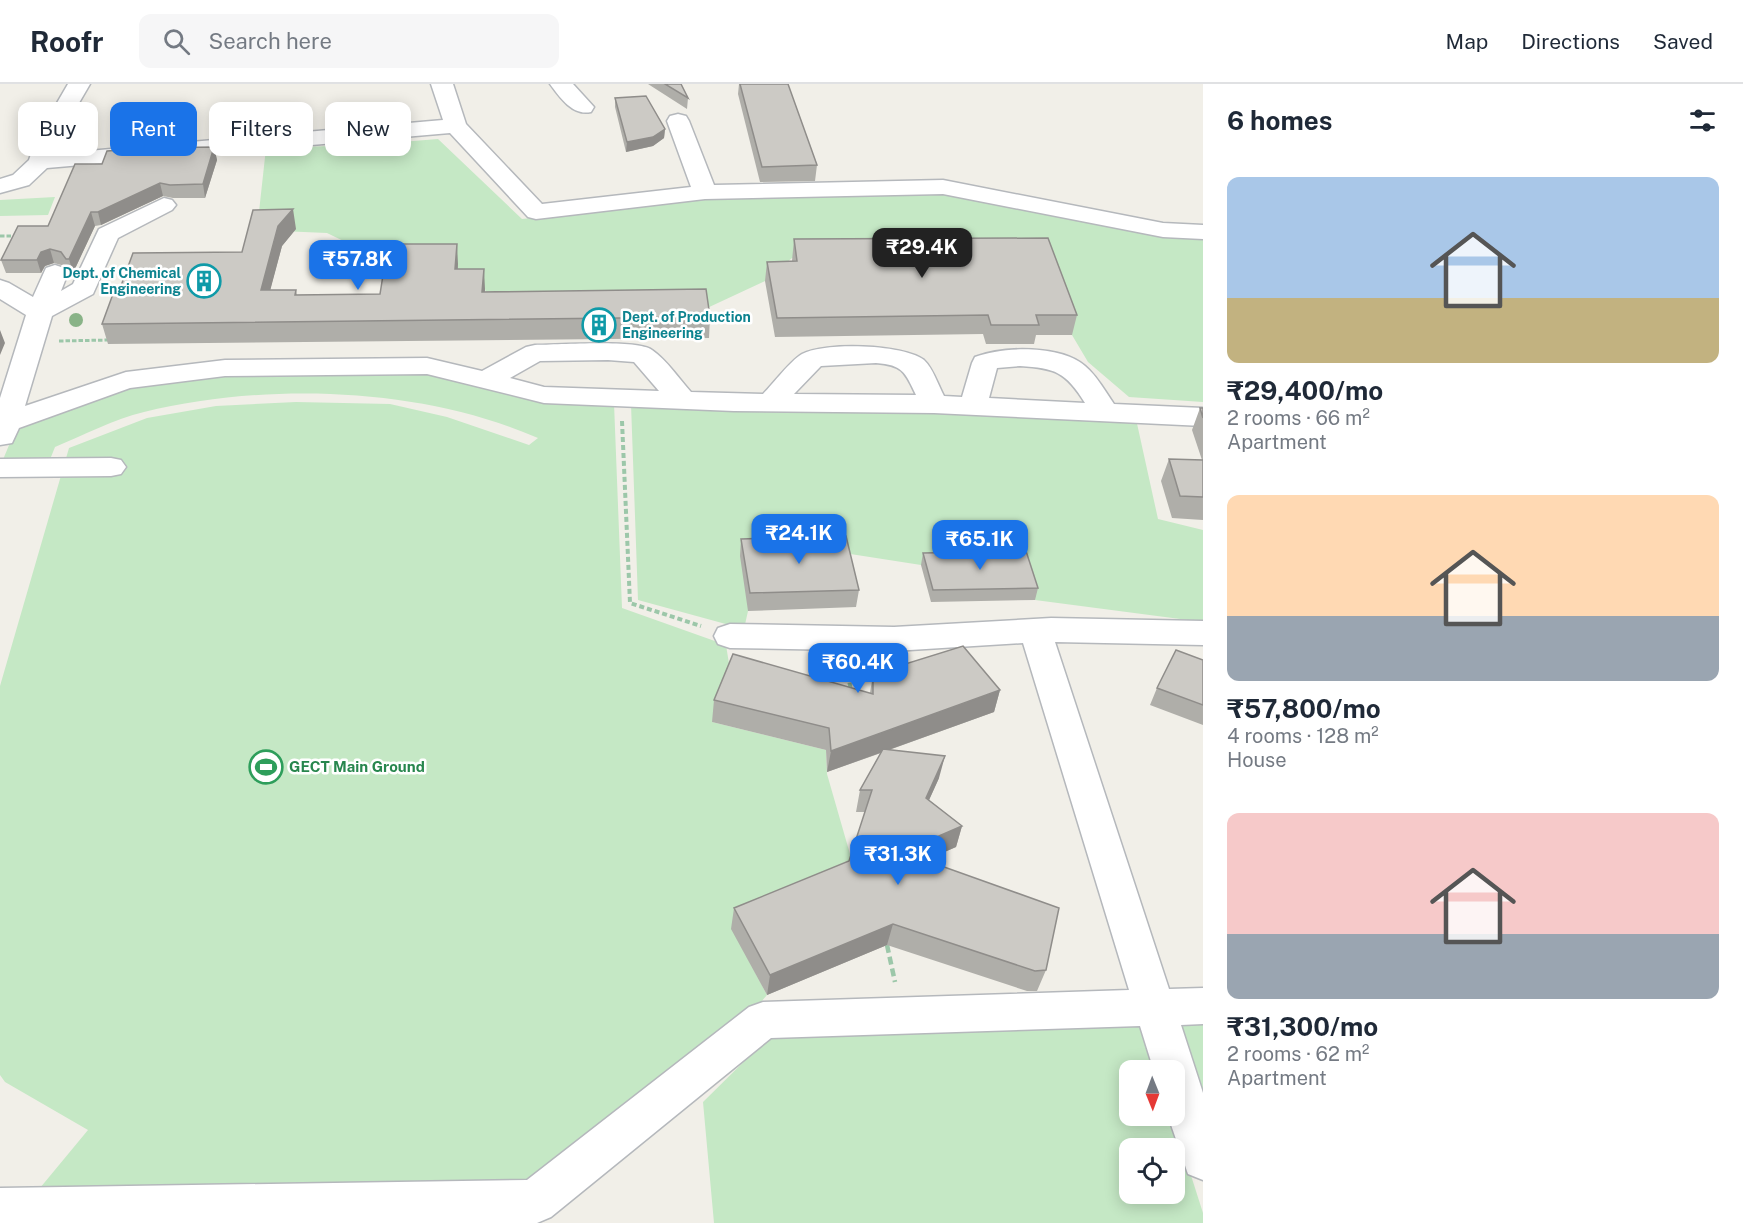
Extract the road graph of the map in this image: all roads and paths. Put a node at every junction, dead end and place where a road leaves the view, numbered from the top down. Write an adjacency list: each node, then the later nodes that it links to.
1 (79, 84): 7 (street)
2 (442, 84): 6 (street)
3 (561, 84): 4 (street)
4 (583, 107)
5 (678, 121): 9 (street)
6 (456, 126): 7 (street); 9 (street)
7 (40, 162): 8 (street)
8 (0, 186)
9 (705, 192): 11 (street)
10 (164, 205): 16 (street)
11 (1203, 232)
12 (0, 236): 13 (path)
13 (24, 236)
14 (55, 273): 16 (street)
15 (0, 288): 16 (street)
16 (40, 312): 18 (street)
17 (110, 339): 18 (path)
18 (31, 341): 27 (street)
19 (486, 381): 20 (street); 21 (street); 27 (street)
20 (621, 398): 21 (street); 32 (path)
21 (684, 400): 22 (street)
22 (771, 402): 23 (street); 23 (street)
23 (934, 404): 24 (street)
24 (973, 407): 25 (street); 25 (street)
25 (1105, 412): 26 (street)
26 (1203, 417)
27 (4, 432)
28 (111, 467): 29 (street)
29 (0, 468)
30 (1035, 631): 31 (street); 33 (street); 36 (street)
31 (1203, 633)
32 (730, 636): 33 (street)
33 (842, 638): 34 (path)
34 (852, 696)
35 (1203, 1006): 36 (street)
36 (1155, 1007): 37 (street); 38 (street)
37 (1203, 1159)
38 (0, 1210)

